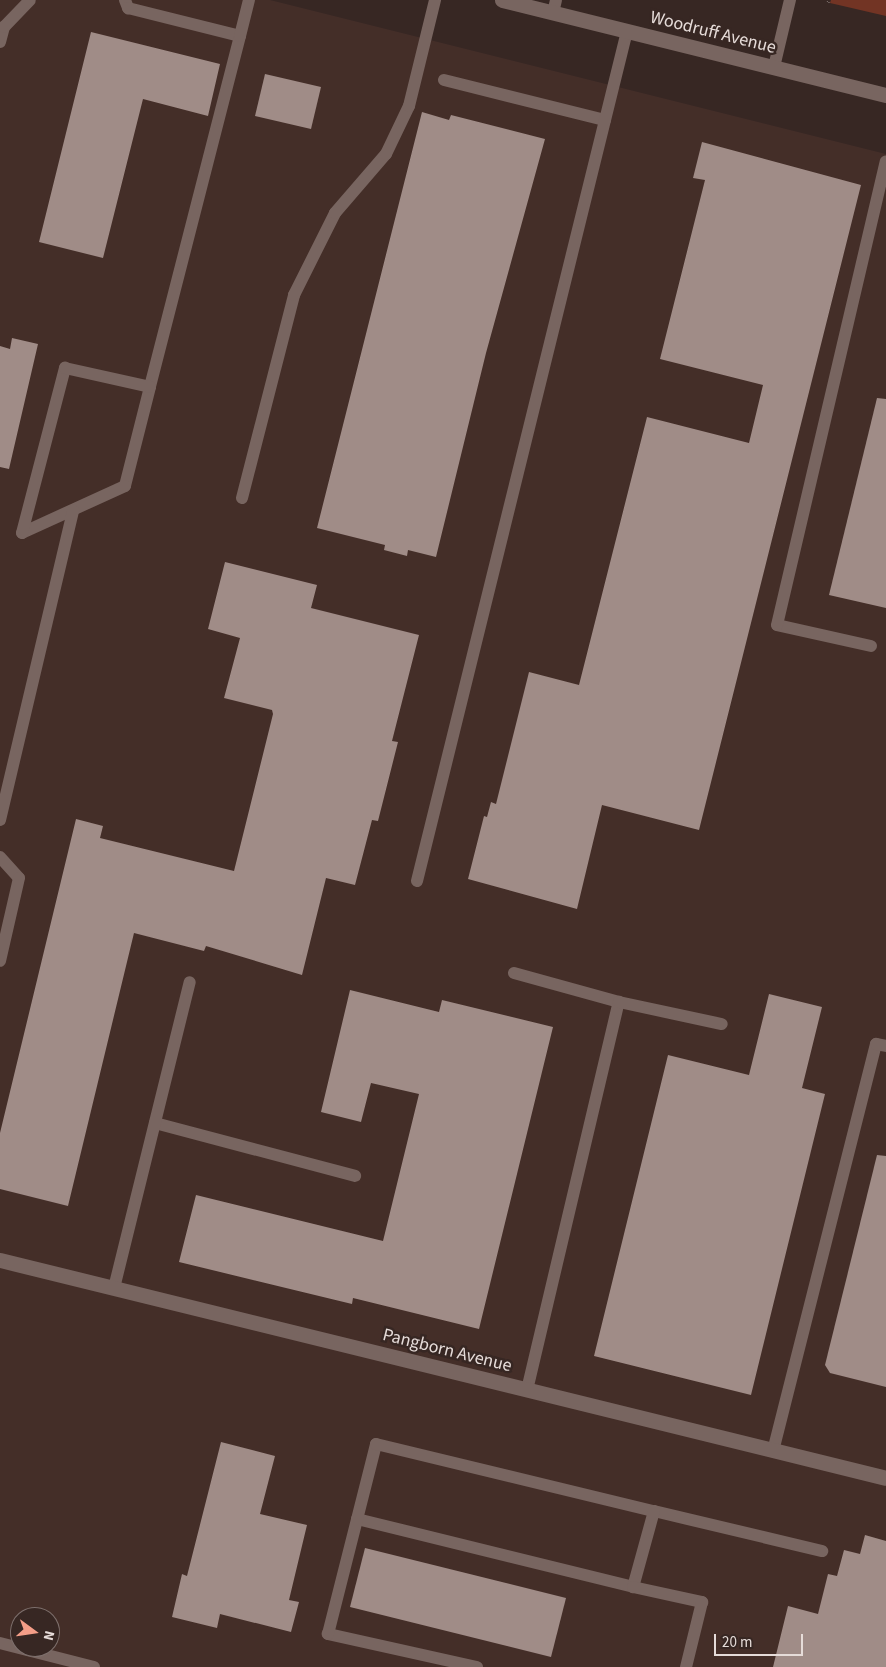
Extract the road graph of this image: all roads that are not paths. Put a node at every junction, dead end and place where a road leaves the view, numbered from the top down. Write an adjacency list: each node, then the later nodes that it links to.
1 (30, 0): 10 (lane)
2 (125, 0): 9 (lane)
3 (249, 0): 9 (lane)
4 (435, 0): 17 (lane)
5 (502, 0): 7 (street, Woodruff Avenue)
6 (790, 0): 11 (lane)
7 (554, 6): 8 (street, Woodruff Avenue)
8 (627, 31): 11 (street, Woodruff Avenue); 14 (lane)
9 (240, 36): 16 (lane)
10 (0, 42)
11 (774, 67): 13 (street, Woodruff Avenue)
12 (444, 80): 14 (lane)
13 (886, 95)
14 (605, 120): 22 (lane)
15 (886, 162): 19 (lane)
16 (150, 387): 18 (lane); 18 (lane)
17 (242, 498)
18 (73, 510): 20 (lane)
19 (871, 646)
20 (0, 820)
21 (0, 857): 23 (lane)
22 (417, 882)
23 (0, 961)
24 (514, 973): 26 (lane)
25 (190, 982): 29 (lane)
26 (619, 1002): 27 (lane); 33 (lane)
27 (722, 1024)
28 (886, 1046): 34 (lane)
29 (155, 1123): 30 (lane); 32 (lane)
30 (356, 1176)
31 (0, 1260): 32 (street, Pangborn Avenue)
32 (114, 1288): 33 (street, Pangborn Avenue)
33 (527, 1390): 34 (street, Pangborn Avenue)
34 (773, 1450): 35 (street, Pangborn Avenue)
35 (886, 1478)
36 (654, 1511): 37 (lane); 38 (lane); 39 (lane)
37 (357, 1519): 39 (lane); 42 (lane)
38 (822, 1551)
39 (633, 1588): 43 (lane)
40 (0, 1644): 41 (lane)
41 (94, 1667)
42 (476, 1667)
43 (686, 1667)

